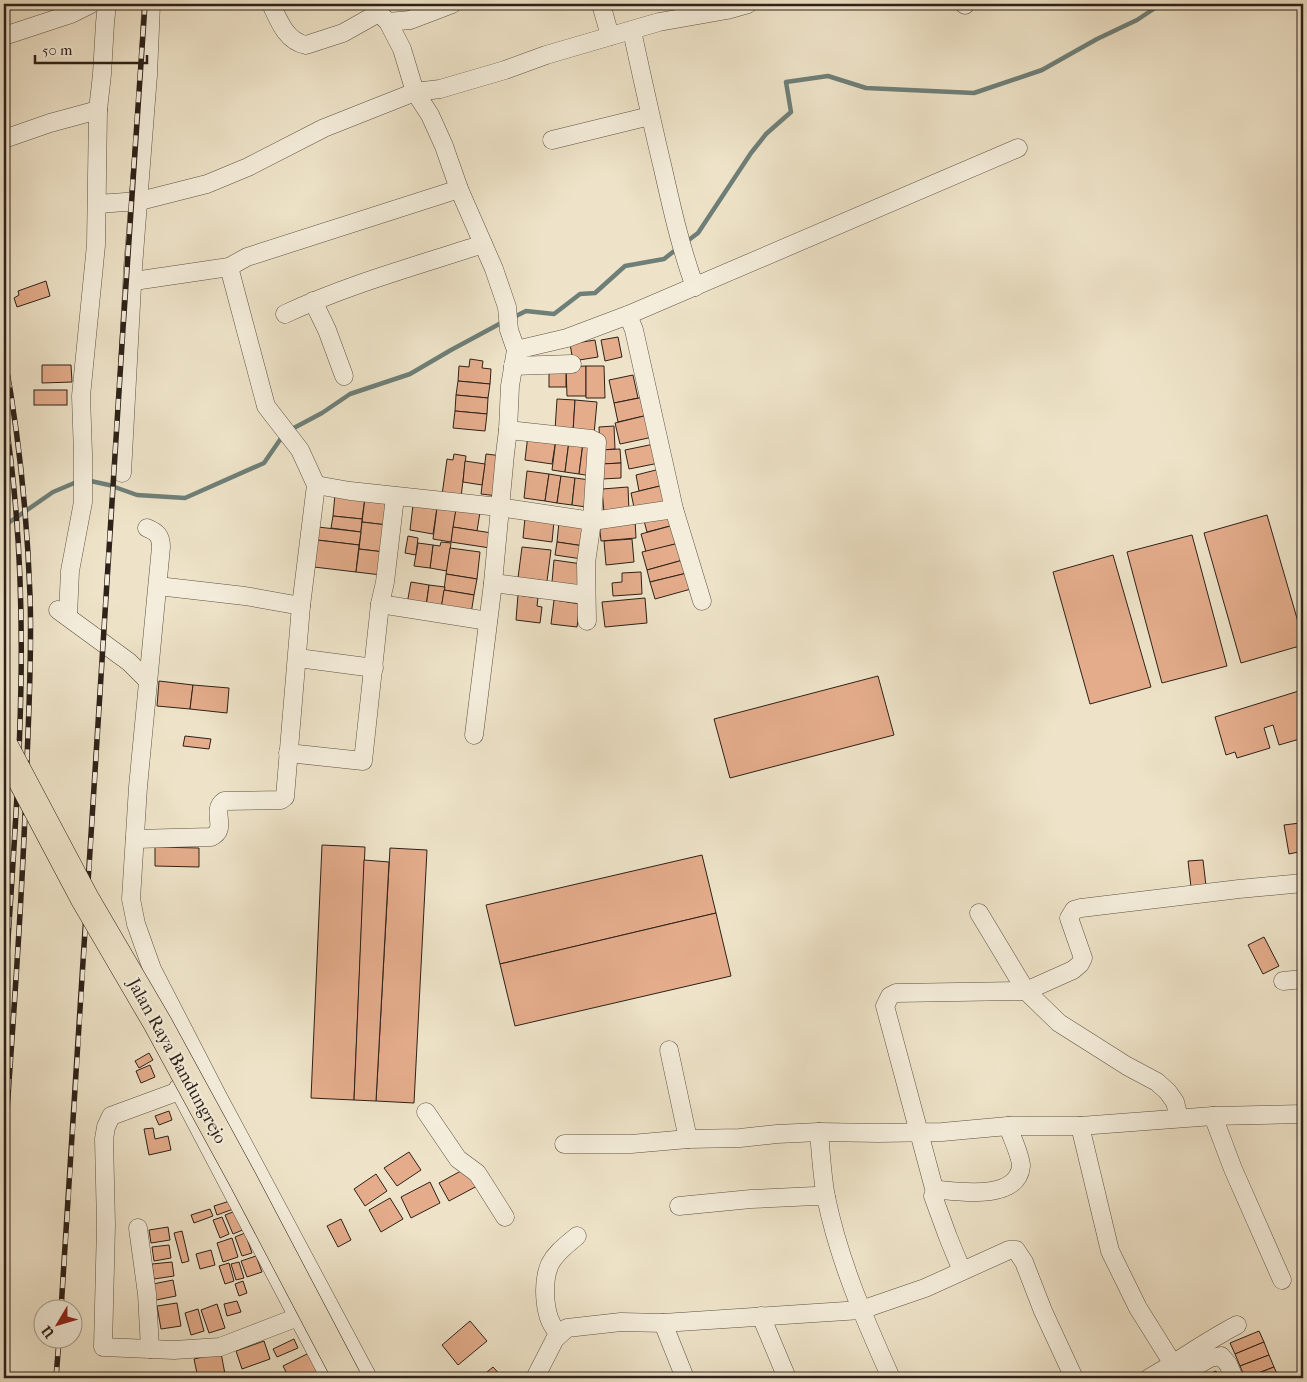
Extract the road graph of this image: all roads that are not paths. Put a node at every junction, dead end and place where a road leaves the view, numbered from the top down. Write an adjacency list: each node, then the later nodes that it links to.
1 (91, 4): 10 (street)
2 (107, 4): 13 (street)
3 (151, 4): 19 (street)
4 (271, 4): 8 (street)
5 (452, 4): 8 (street)
6 (601, 4): 11 (street)
7 (748, 4): 9 (street)
8 (388, 22): 12 (street)
9 (632, 31): 11 (street); 14 (street)
10 (4, 36)
11 (610, 36): 12 (street)
12 (415, 92): 18 (street); 19 (street)
13 (98, 110): 15 (street); 20 (street)
14 (650, 116): 16 (street); 24 (street)
15 (4, 139)
16 (552, 140)
17 (1018, 148): 24 (street)
18 (459, 189): 21 (street); 22 (street)
19 (140, 201): 20 (street); 23 (street)
20 (97, 204): 49 (street)
21 (483, 244): 25 (street); 28 (street)
22 (229, 267): 23 (street); 33 (street)
23 (134, 281): 32 (street)
24 (695, 287): 27 (street)
25 (313, 301): 26 (street); 30 (street)
26 (285, 314)
27 (628, 315): 28 (street); 36 (street)
28 (515, 358): 29 (street); 31 (street)
29 (572, 364)
30 (344, 376)
31 (508, 430): 35 (street); 37 (street)
32 (122, 473)
33 (316, 485): 34 (street); 44 (street)
34 (395, 497): 35 (street); 43 (street)
35 (499, 507): 37 (street); 39 (street)
36 (674, 509): 37 (street); 42 (street)
37 (592, 521): 41 (street)
38 (147, 528): 40 (street)
39 (493, 583): 41 (street); 45 (street)
40 (158, 586): 44 (street); 49 (street)
41 (586, 595): 46 (street)
42 (702, 601)
43 (380, 604): 45 (street); 48 (street)
44 (301, 606): 47 (street)
45 (488, 621): 50 (street)
46 (586, 621)
47 (298, 658): 48 (street); 52 (street)
48 (374, 668): 52 (street)
49 (148, 681): 53 (street)
50 (474, 735)
51 (4, 746): 89 (main road, Jalan Raya Bandungrejo, bridge)
52 (288, 753): 53 (street)
53 (135, 839): 56 (street)
54 (1303, 883): 59 (street)
55 (979, 913): 59 (street)
56 (152, 969): 61 (street); 90 (street)
57 (1303, 979): 58 (street)
58 (1283, 981)
59 (1026, 991): 65 (street); 69 (street)
60 (669, 1050): 70 (street)
61 (179, 1091): 82 (street); 86 (street)
62 (426, 1112): 75 (street)
63 (1303, 1114): 64 (street)
64 (1213, 1116): 65 (street); 79 (street)
65 (1179, 1118): 67 (street)
66 (1008, 1126): 67 (street); 69 (street); 72 (street)
67 (1080, 1126): 87 (street)
68 (819, 1132): 69 (street); 70 (street); 73 (street)
69 (918, 1132): 72 (street)
70 (688, 1140): 71 (street)
71 (564, 1144)
72 (935, 1192): 78 (street)
73 (826, 1197): 74 (street); 80 (street)
74 (679, 1206)
75 (505, 1217)
76 (138, 1228): 86 (street)
77 (577, 1236): 85 (street)
78 (962, 1271): 80 (street); 95 (street)
79 (1282, 1280)
80 (861, 1310): 81 (street); 94 (street)
81 (761, 1316): 83 (street); 93 (street)
82 (298, 1317): 86 (street); 88 (street)
83 (663, 1323): 85 (street); 92 (street)
84 (1237, 1325): 87 (street)
85 (559, 1333): 91 (street)
86 (150, 1350)
87 (1174, 1371): 96 (street); 97 (street)
88 (330, 1378)
89 (347, 1378)
90 (368, 1378)
91 (534, 1378)
92 (685, 1378)
93 (787, 1378)
94 (891, 1378)
95 (1074, 1378)
96 (1149, 1378)
97 (1234, 1378)

